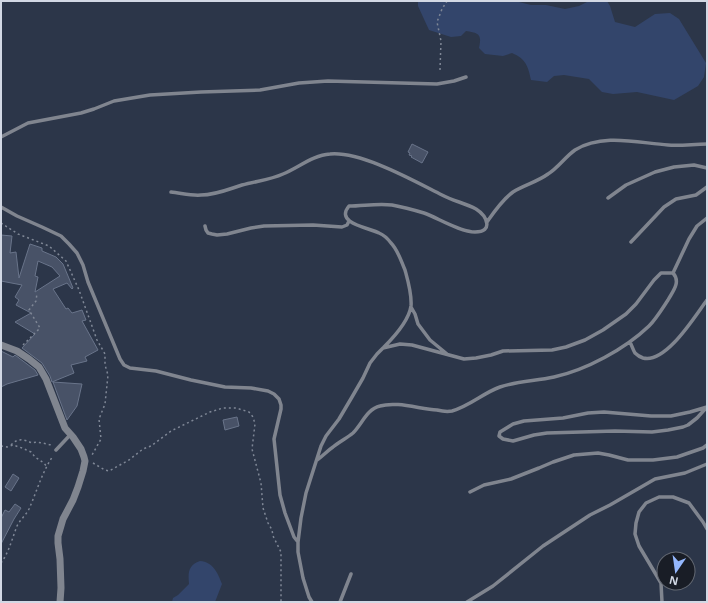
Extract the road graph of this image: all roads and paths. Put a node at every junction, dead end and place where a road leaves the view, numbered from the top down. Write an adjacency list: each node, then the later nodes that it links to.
1 (447, 1): 2 (path)
2 (440, 70)
3 (466, 77): 4 (lane)
4 (1, 137)
5 (707, 144): 13 (lane)
6 (707, 168): 9 (lane)
7 (707, 187): 16 (lane)
8 (171, 192): 13 (lane)
9 (608, 198)
10 (1, 207): 39 (lane)
11 (707, 218): 17 (lane)
12 (349, 221): 13 (lane); 15 (lane); 20 (lane)
13 (487, 222)
14 (1, 223): 34 (path)
15 (205, 226)
16 (631, 242)
17 (673, 273): 21 (lane); 25 (lane)
18 (37, 293): 24 (path)
19 (707, 300): 21 (lane)
20 (411, 307): 23 (lane); 25 (lane)
21 (630, 342): 33 (lane)
22 (1, 345): 24 (street)
23 (383, 348): 25 (lane); 33 (lane)
24 (17, 351): 27 (street)
25 (450, 356)
26 (707, 407): 26 (lane)
27 (71, 434): 31 (lane); 34 (street)
28 (11, 445): 30 (path); 31 (path); 36 (path)
29 (707, 445): 37 (lane)
30 (1, 446)
31 (60, 446): 32 (lane)
32 (56, 450): 36 (path)
33 (317, 460): 39 (lane)
34 (86, 461): 42 (street); 43 (path)
35 (707, 464): 46 (lane)
36 (47, 467): 40 (path)
37 (470, 492)
38 (707, 529): 47 (lane)
39 (298, 542): 44 (lane)
40 (1, 563)
41 (351, 574): 45 (lane)
42 (60, 602)
43 (281, 602)
44 (312, 602)
45 (340, 602)
46 (467, 602)
47 (662, 602)

